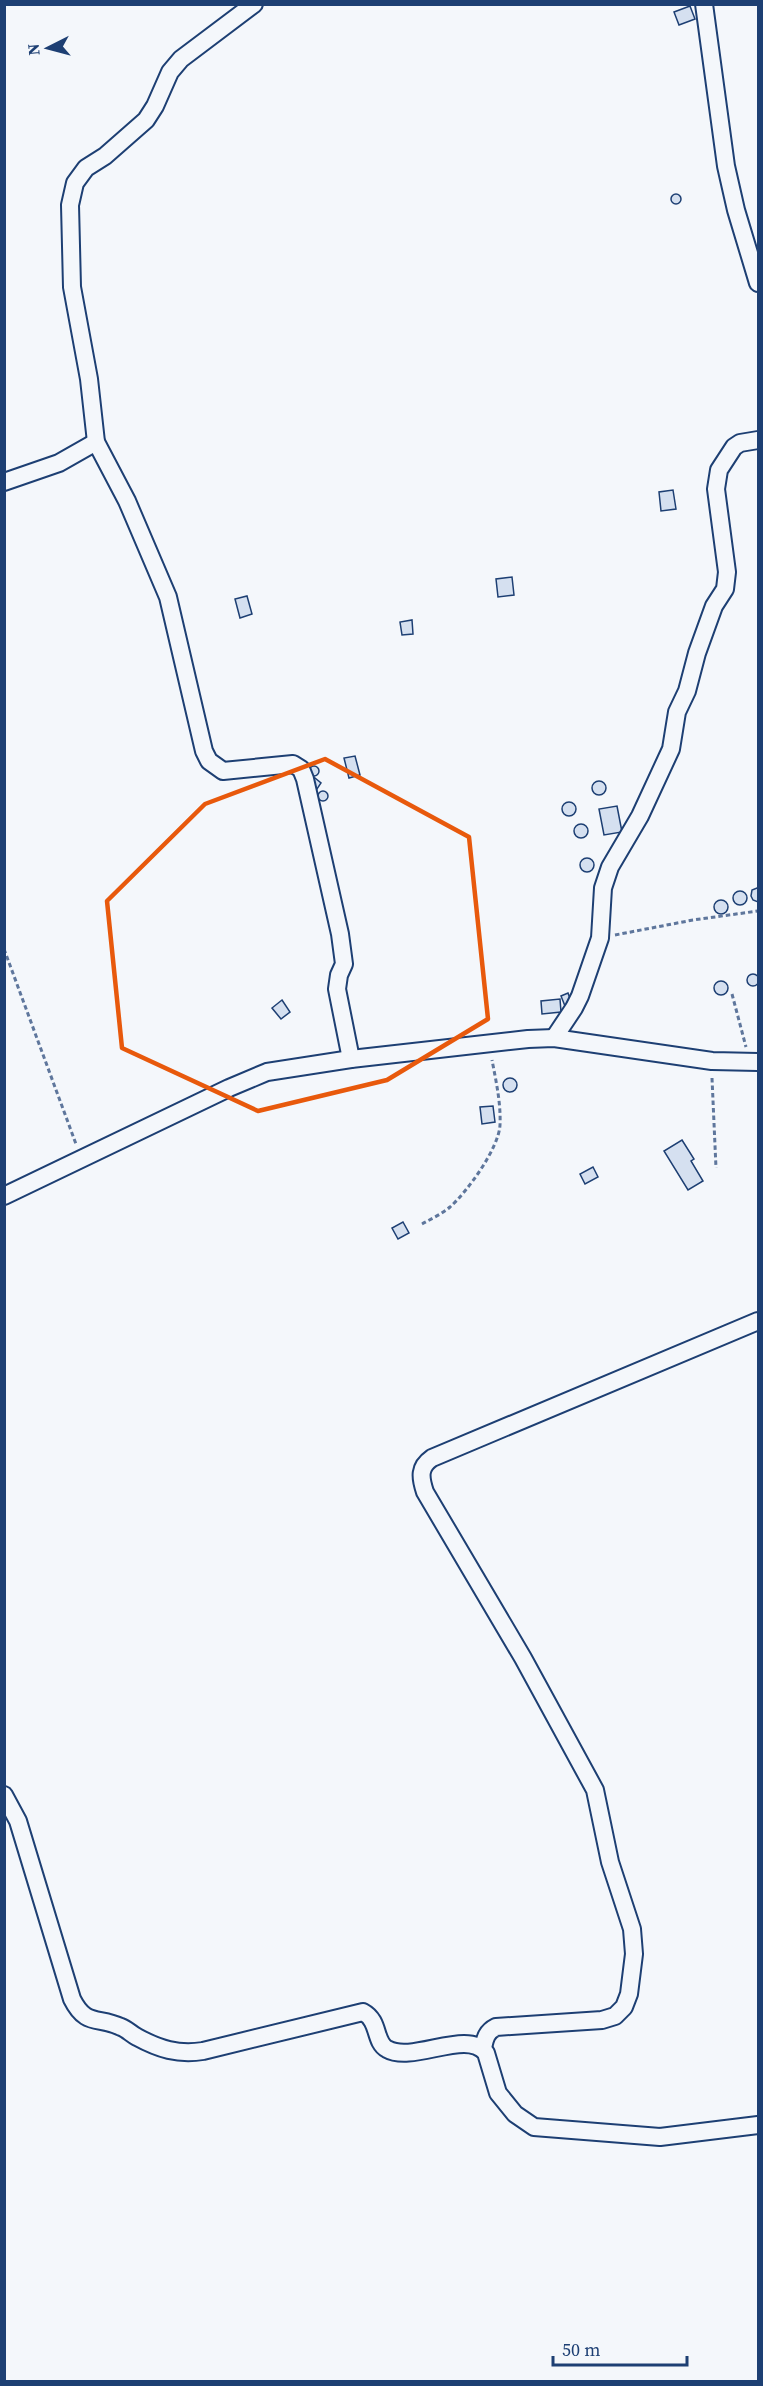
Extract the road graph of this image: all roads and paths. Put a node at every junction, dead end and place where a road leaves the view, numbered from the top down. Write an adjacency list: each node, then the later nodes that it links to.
1 (254, 4): 5 (street)
2 (704, 4): 3 (street)
3 (759, 283)
4 (759, 440): 8 (street)
5 (96, 442): 6 (street); 13 (street)
6 (4, 482)
7 (759, 911): 8 (path)
8 (600, 938): 11 (street)
9 (4, 949): 16 (path)
10 (732, 994): 15 (path)
11 (554, 1038): 12 (street); 14 (street)
12 (491, 1043): 13 (street); 19 (path)
13 (351, 1059): 16 (street)
14 (712, 1061): 15 (street); 17 (path)
15 (754, 1063)
16 (81, 1159): 18 (street)
17 (716, 1168)
18 (4, 1196)
19 (422, 1224)
20 (759, 1321): 22 (street)
21 (4, 1795): 22 (street)
22 (483, 2048): 23 (street)
23 (759, 2125)

